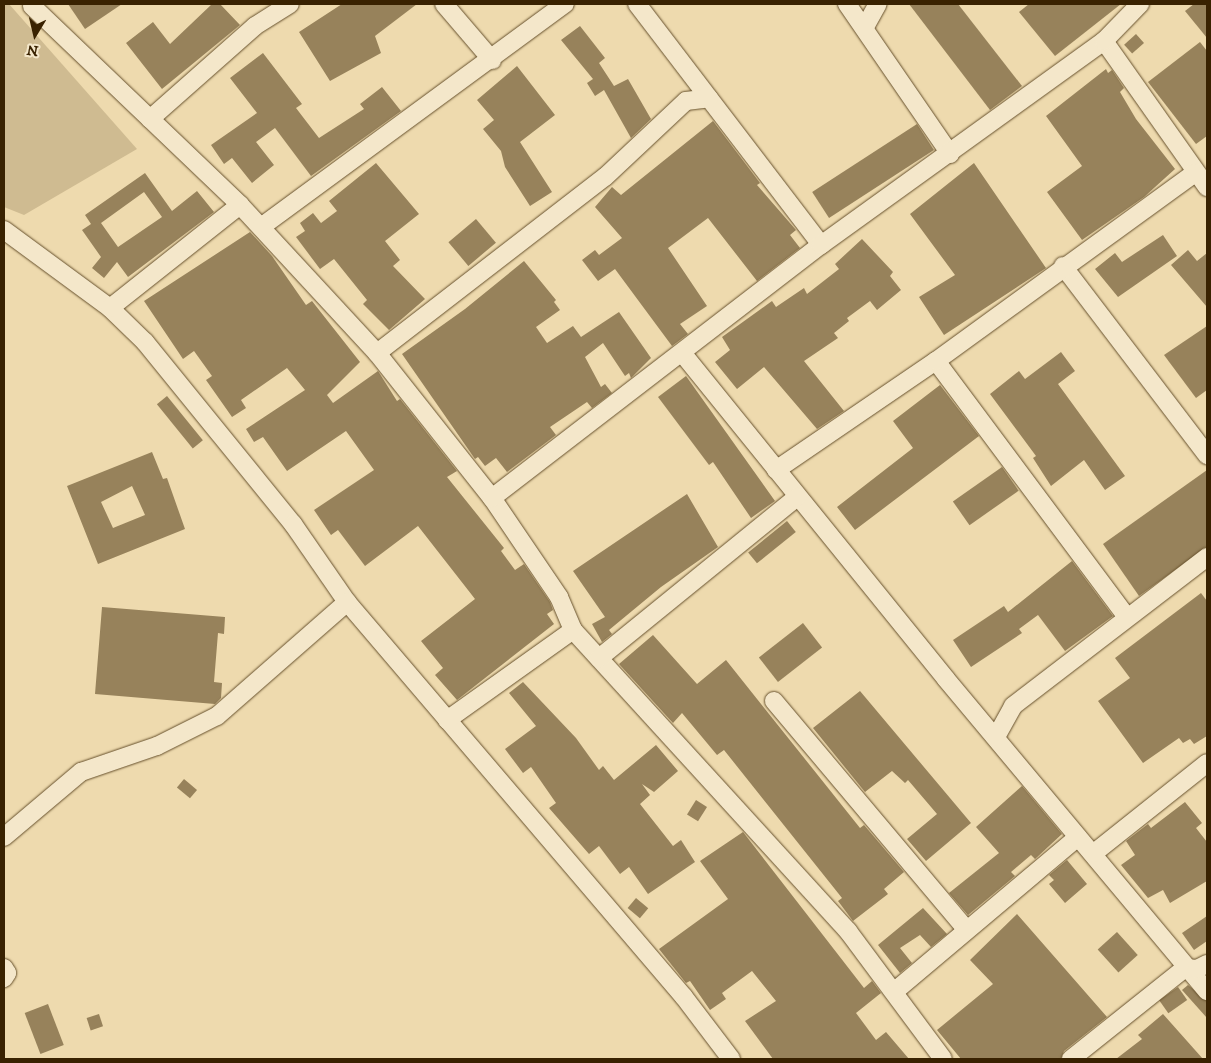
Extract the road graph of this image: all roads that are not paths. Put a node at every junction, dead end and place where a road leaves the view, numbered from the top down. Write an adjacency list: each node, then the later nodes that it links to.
1 (290, 4): 14 (street)
2 (444, 4): 12 (street)
3 (565, 4): 12 (street)
4 (625, 4): 9 (street)
5 (847, 4): 10 (street)
6 (878, 4): 10 (street)
7 (1140, 4): 11 (street)
8 (32, 6): 14 (street)
9 (640, 8): 13 (street)
10 (865, 27): 15 (street)
11 (1104, 41): 15 (street); 16 (street)
12 (492, 60): 19 (street)
13 (709, 98): 21 (street); 24 (street)
14 (150, 119): 18 (street)
15 (950, 154): 21 (street)
16 (1194, 173): 17 (street); 22 (street)
17 (1207, 186)
18 (240, 205): 19 (street); 23 (street)
19 (261, 227): 24 (street)
20 (4, 230): 23 (street)
21 (821, 246): 25 (street)
22 (1063, 266): 26 (street); 27 (street)
23 (110, 308): 32 (street)
24 (377, 353): 30 (street)
25 (683, 354): 28 (street); 30 (street)
26 (936, 361): 28 (street); 33 (street)
27 (1207, 455)
28 (776, 470): 29 (street)
29 (797, 497): 35 (street); 38 (street)
30 (492, 498): 34 (street)
31 (1207, 557): 33 (street)
32 (347, 602): 37 (street); 40 (street)
33 (1126, 616): 38 (street)
34 (573, 630): 35 (street); 37 (street)
35 (599, 658): 48 (street)
36 (774, 702): 43 (street)
37 (448, 720): 50 (street)
38 (996, 737): 41 (street)
39 (1207, 764): 42 (street)
40 (4, 837)
41 (1078, 838): 42 (street); 43 (street)
42 (1094, 853): 46 (street)
43 (967, 930): 48 (street)
44 (1207, 964): 46 (street)
45 (4, 968): 47 (street)
46 (1185, 968): 49 (street); 52 (street)
47 (4, 978)
48 (895, 991): 51 (street)
49 (1207, 991)
50 (731, 1059)
51 (942, 1059)
52 (1071, 1059)

